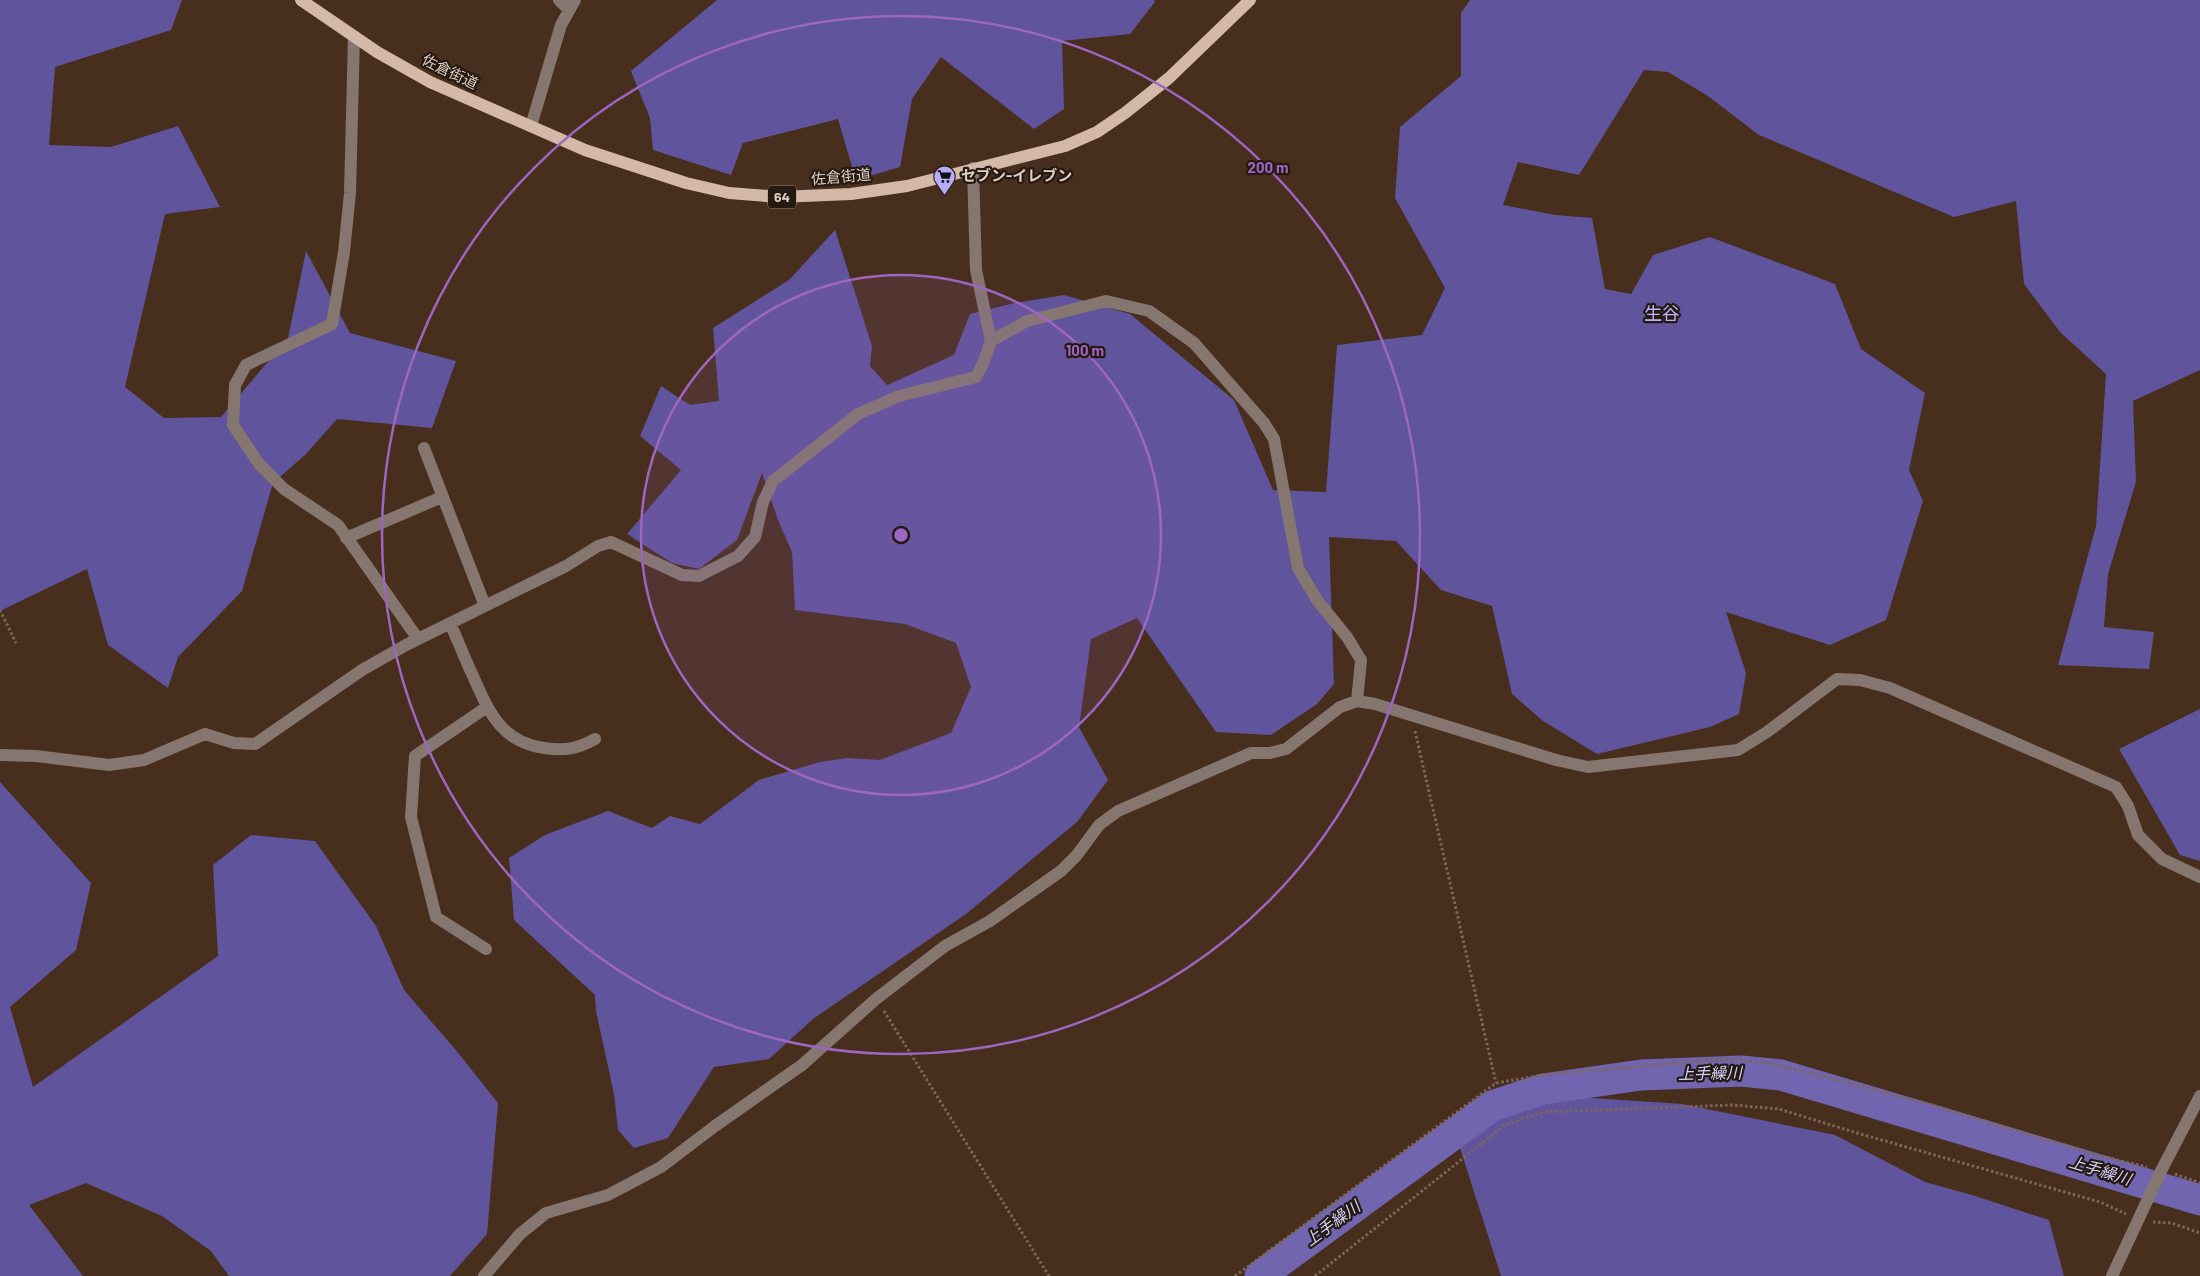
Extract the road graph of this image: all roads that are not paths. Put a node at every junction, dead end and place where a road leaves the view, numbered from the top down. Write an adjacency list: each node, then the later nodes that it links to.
1 (302, 0): 5 (main road, 佐倉街道 / 64)
2 (559, 0): 4 (street)
3 (1250, 0): 7 (main road, 佐倉街道 / 64)
4 (572, 5): 6 (street)
5 (354, 36): 6 (main road, 佐倉街道 / 64); 11 (street)
6 (531, 126): 7 (main road, 佐倉街道 / 64)
7 (973, 168): 8 (street)
8 (991, 341): 12 (street); 15 (street)
9 (424, 448): 10 (street)
10 (442, 497): 11 (street); 12 (street)
11 (346, 538): 14 (street)
12 (485, 606): 13 (street)
13 (450, 623): 14 (street); 16 (street)
14 (418, 639): 18 (street)
15 (1357, 701): 19 (street); 22 (street)
16 (487, 707): 17 (street); 20 (street)
17 (595, 739)
18 (0, 755)
19 (2200, 877)
20 (486, 949)
21 (2200, 1096): 23 (street)
22 (484, 1276)
23 (2112, 1276)

